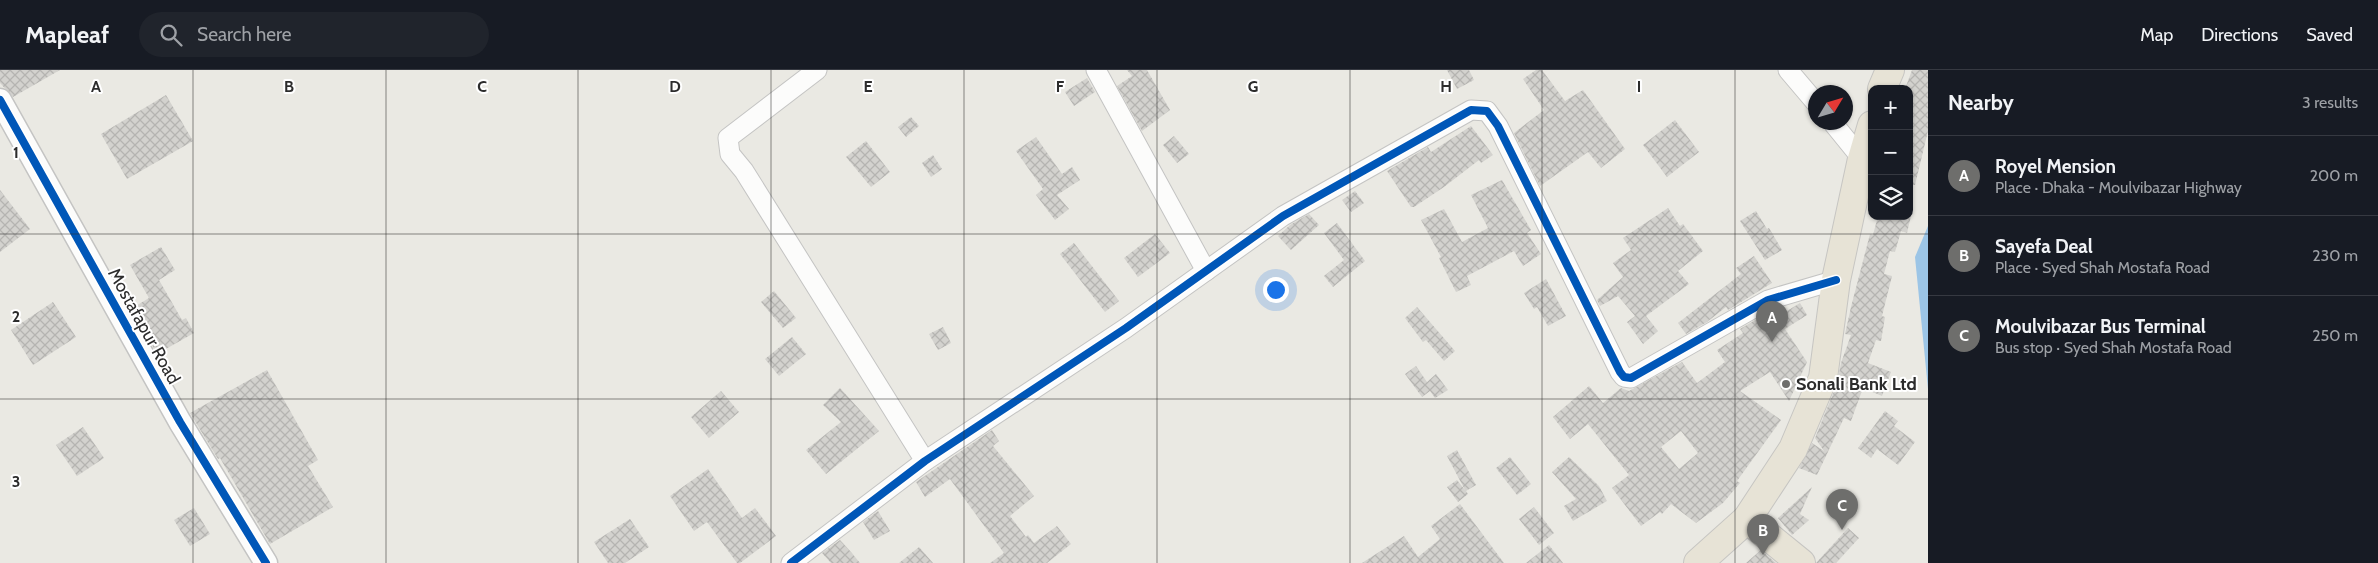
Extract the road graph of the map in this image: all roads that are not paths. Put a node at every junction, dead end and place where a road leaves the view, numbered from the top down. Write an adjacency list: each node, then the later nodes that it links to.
1 (817, 70): 13 (street)
2 (1096, 70): 11 (street)
3 (1788, 70): 6 (street)
4 (1890, 70): 5 (highway)
5 (1884, 85)
6 (1808, 94)
7 (3, 111): 15 (street, Mostafapur Road)
8 (1838, 130): 10 (street)
9 (1871, 130): 10 (highway)
10 (1862, 159): 12 (highway)
11 (1206, 271): 12 (street); 13 (street)
12 (1836, 280): 14 (highway)
13 (925, 461): 16 (street)
14 (1746, 519): 17 (highway); 18 (highway)
15 (266, 563)
16 (791, 563)
17 (1698, 563)
18 (1801, 563)

